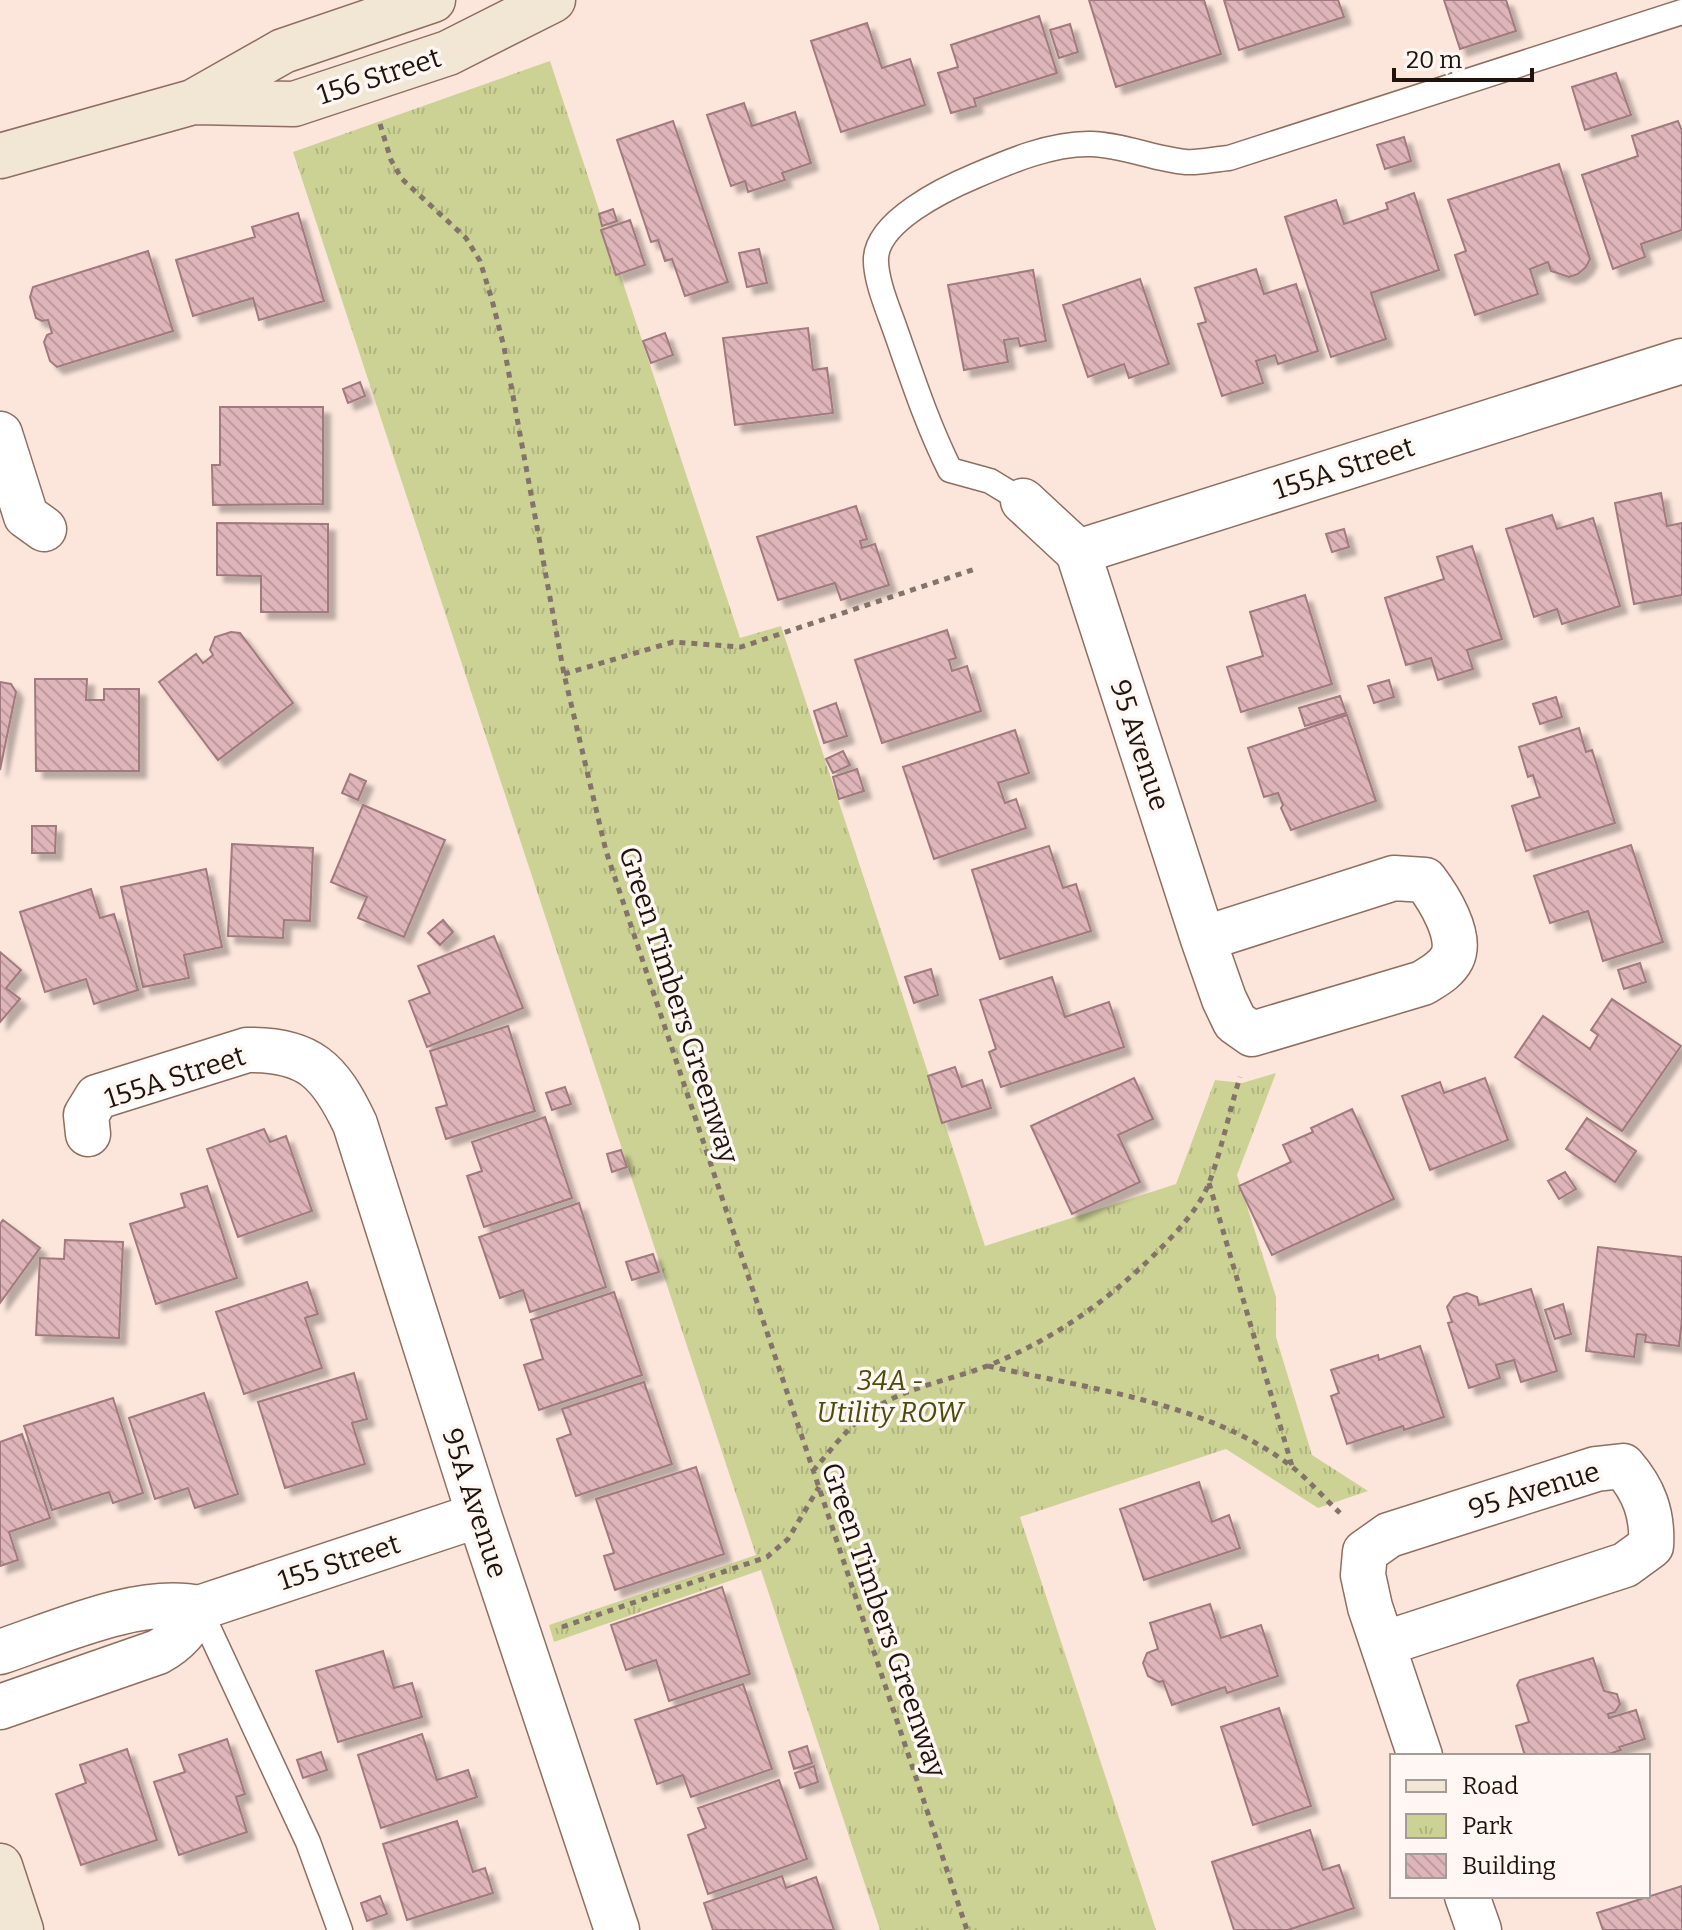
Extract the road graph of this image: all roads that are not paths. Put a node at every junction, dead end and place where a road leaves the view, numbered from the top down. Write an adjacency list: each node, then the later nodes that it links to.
1 (433, 0): 4 (main road, 156 Street)
2 (553, 0): 4 (main road, 156 Street)
3 (1682, 12): 8 (lane)
4 (193, 102): 5 (main road, 156 Street)
5 (0, 156)
6 (1682, 361): 10 (street, 155A Street)
7 (0, 434): 9 (street)
8 (1023, 501): 10 (street)
9 (44, 529)
10 (1078, 552): 11 (street, 95 Avenue)
11 (1203, 939): 11 (street, 95 Avenue)
12 (329, 1078): 13 (street, 155A Street); 14 (street, 95A Avenue)
13 (88, 1134)
14 (479, 1515): 15 (street, 155 Street); 24 (street, 95A Avenue)
15 (199, 1608): 17 (street, 155 Street); 18 (street); 23 (lane)
16 (1383, 1644): 16 (street, 95 Avenue); 19 (street, 95 Avenue)
17 (0, 1652)
18 (0, 1707)
19 (1419, 1754)
20 (0, 1866): 22 (main road)
21 (1468, 1898): 25 (street)
22 (21, 1930)
23 (340, 1930)
24 (617, 1930)
25 (1479, 1930)

